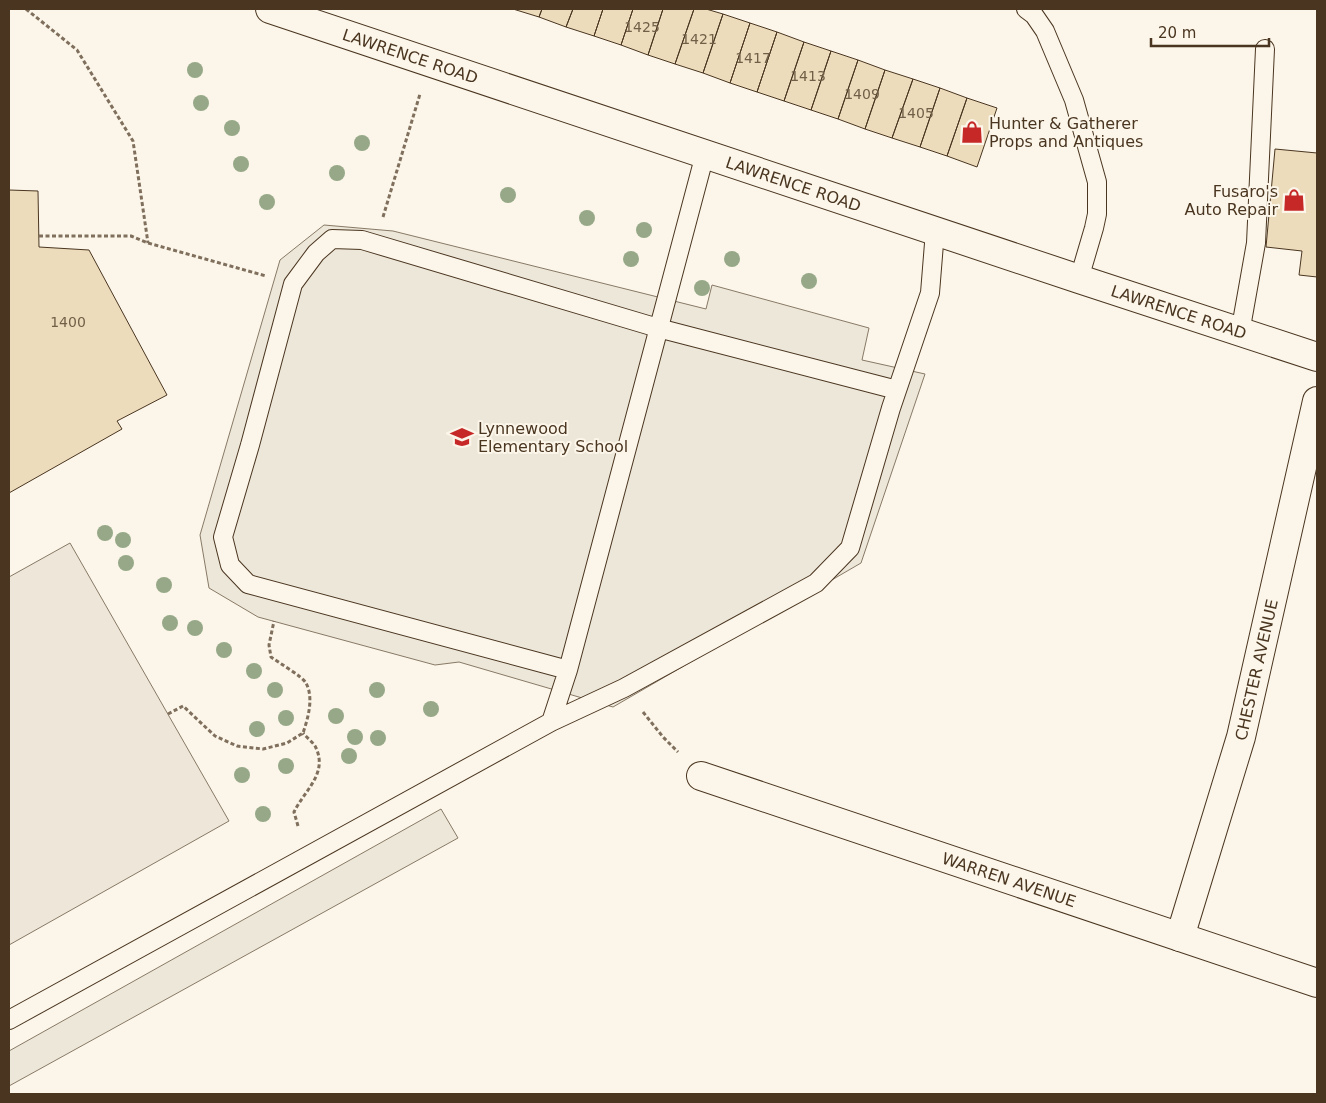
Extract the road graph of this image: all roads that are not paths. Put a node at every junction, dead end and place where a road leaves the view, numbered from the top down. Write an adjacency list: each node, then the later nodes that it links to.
1 (270, 9): 4 (street, LAWRENCE ROAD)
2 (1026, 9): 6 (lane)
3 (1265, 49): 8 (lane)
4 (704, 154): 5 (street, LAWRENCE ROAD); 7 (lane)
5 (935, 231): 6 (street, LAWRENCE ROAD); 10 (lane)
6 (1079, 279): 8 (street, LAWRENCE ROAD)
7 (658, 328): 10 (lane); 12 (lane); 12 (lane)
8 (1240, 333): 9 (street, LAWRENCE ROAD)
9 (1317, 357)
10 (898, 390): 13 (lane)
11 (1317, 400): 15 (street, CHESTER AVENUE)
12 (568, 670): 13 (lane)
13 (551, 722): 17 (lane)
14 (701, 776): 15 (street, WARREN AVENUE)
15 (1180, 937): 16 (street, WARREN AVENUE)
16 (1317, 983)
17 (9, 1020)

